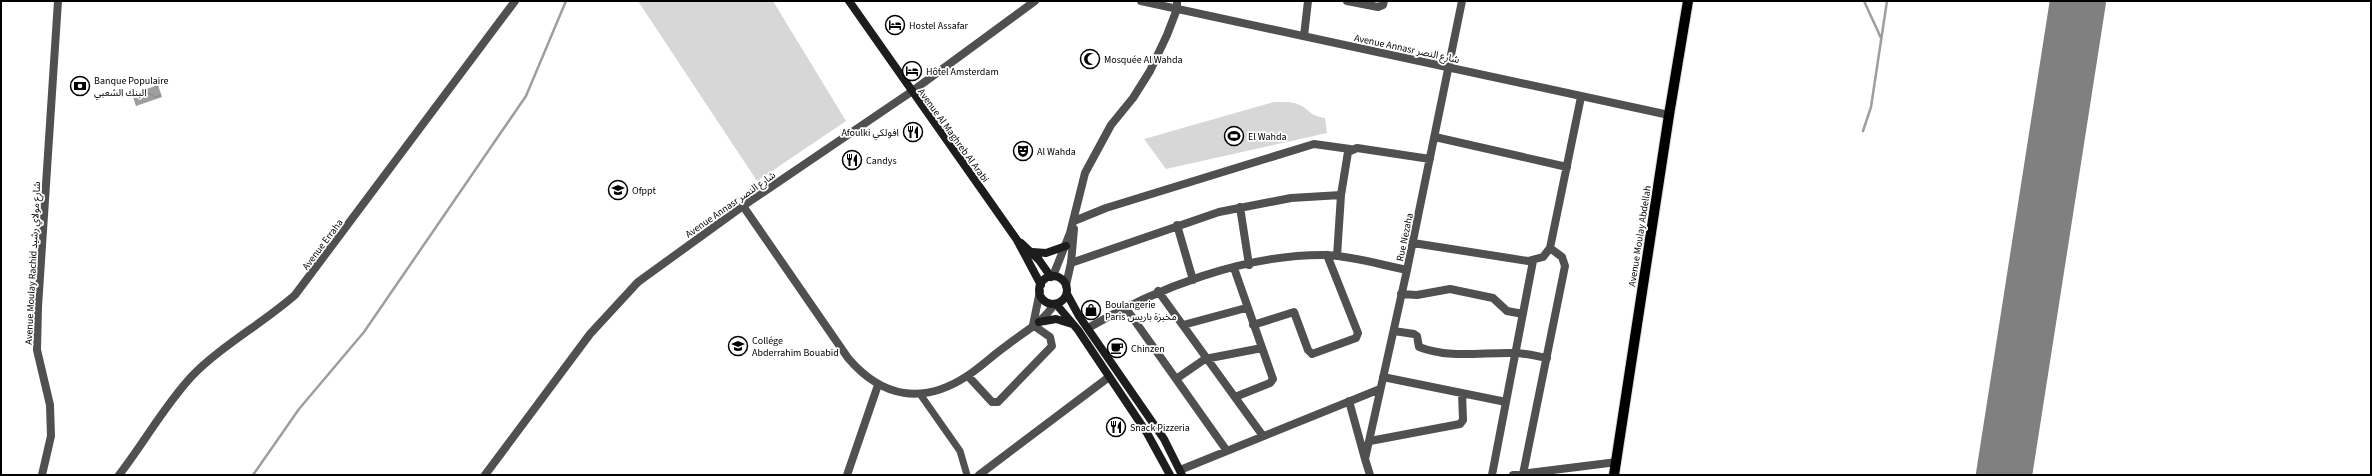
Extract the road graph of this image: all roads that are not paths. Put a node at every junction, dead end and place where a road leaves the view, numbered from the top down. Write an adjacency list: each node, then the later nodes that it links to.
1 (58, 1): 77 (street, Avenue Moulay Rachid شارع مولاي رشيد)
2 (515, 1): 78 (street, Avenue Erraha)
3 (848, 1): 14 (main road, Avenue Al Maghreb Al Arabi)
4 (1035, 1): 14 (street, Avenue Annasr شارع النصر)
5 (1141, 1): 11 (street, Avenue Annasr شارع النصر)
6 (1308, 1): 12 (street)
7 (1348, 1): 8 (street)
8 (1384, 1)
9 (1462, 1): 13 (street, Rue Nezaha)
10 (1688, 1): 16 (main road, Avenue Moulay Abdellah)
11 (1177, 5): 12 (street, Avenue Annasr شارع النصر); 24 (street)
12 (1304, 36): 13 (street, Avenue Annasr شارع النصر)
13 (1448, 67): 15 (street, Avenue Annasr شارع النصر); 17 (street, Rue Nezaha)
14 (911, 92): 22 (street, Avenue Annasr شارع النصر); 26 (main road, Avenue Al Maghreb Al Arabi)
15 (1581, 97): 16 (street, Avenue Annasr شارع النصر); 20 (street)
16 (1669, 115): 73 (main road, Avenue Moulay Abdellah)
17 (1435, 137): 19 (street, Rue Nezaha); 20 (street)
18 (1350, 149): 19 (street); 21 (street); 24 (street)
19 (1430, 159): 27 (street, Rue Nezaha)
20 (1567, 167): 29 (street)
21 (1341, 195): 23 (street); 32 (street)
22 (744, 206): 62 (street); 79 (street, Avenue Annasr شارع النصر)
23 (1240, 207): 25 (street); 35 (street)
24 (1074, 221): 28 (street); 34 (street)
25 (1177, 225): 34 (street); 39 (street)
26 (1017, 240): 30 (main road, Avenue Al Maghreb Al Arabi); 40 (main road, Avenue Al Maghreb Al Arabi)
27 (1413, 243): 33 (street); 37 (street, Rue Nezaha)
28 (1066, 246): 30 (main road); 38 (street)
29 (1550, 248): 33 (street); 57 (street)
30 (1032, 252): 38 (main road, Avenue Al Maghreb Al Arabi)
31 (1327, 255): 32 (street); 35 (street); 51 (street)
32 (1337, 256): 37 (street)
33 (1533, 261): 47 (street)
34 (1071, 263): 41 (street)
35 (1249, 265): 36 (street)
36 (1234, 268): 39 (street); 46 (street)
37 (1407, 270): 43 (street, Rue Nezaha)
38 (1052, 277): 40 (main road); 41 (main road)
39 (1193, 280): 42 (street)
40 (1040, 288): 44 (main road); 48 (street)
41 (1066, 290): 44 (main road); 52 (main road)
42 (1158, 291): 45 (street); 50 (street)
43 (1401, 294): 47 (street); 53 (street, Rue Nezaha)
44 (1055, 304): 48 (street); 49 (main road)
45 (1125, 307): 52 (street); 61 (street)
46 (1246, 308): 50 (street); 51 (street)
47 (1523, 314): 55 (street)
48 (1036, 323): 49 (main road); 58 (street); 58 (street)
49 (1072, 324): 59 (main road)
50 (1183, 325): 56 (street)
51 (1253, 325): 54 (street)
52 (1088, 328): 74 (main road)
53 (1394, 331): 55 (street); 60 (street, Rue Nezaha)
54 (1262, 348): 56 (street); 66 (street)
55 (1516, 353): 57 (street); 68 (street)
56 (1206, 358): 61 (street); 66 (street)
57 (1547, 358): 76 (street)
58 (968, 376): 65 (street)
59 (1109, 377): 82 (street); 83 (main road)
60 (1383, 377): 63 (street, Rue Nezaha); 64 (street)
61 (1176, 379): 71 (street)
62 (878, 385): 65 (street); 80 (street)
63 (1380, 389): 67 (street); 70 (street, Rue Nezaha)
64 (1462, 393): 68 (street); 70 (street)
65 (920, 394): 81 (street)
66 (1235, 397): 69 (street)
67 (1349, 401): 69 (street); 72 (street)
68 (1506, 402): 85 (street)
69 (1263, 436): 71 (street)
70 (1370, 441): 72 (street, Rue Nezaha)
71 (1227, 451): 74 (street)
72 (1365, 459): 84 (street)
73 (1617, 462): 75 (street); 87 (main road, Avenue Moulay Abdellah)
74 (1181, 472)
75 (1556, 472): 76 (street)
76 (1523, 474): 86 (street)
77 (42, 475)
78 (119, 475)
79 (485, 475)
80 (847, 475)
81 (967, 475)
82 (979, 475)
83 (1170, 475)
84 (1370, 475)
85 (1492, 475)
86 (1513, 475)
87 (1614, 475)

